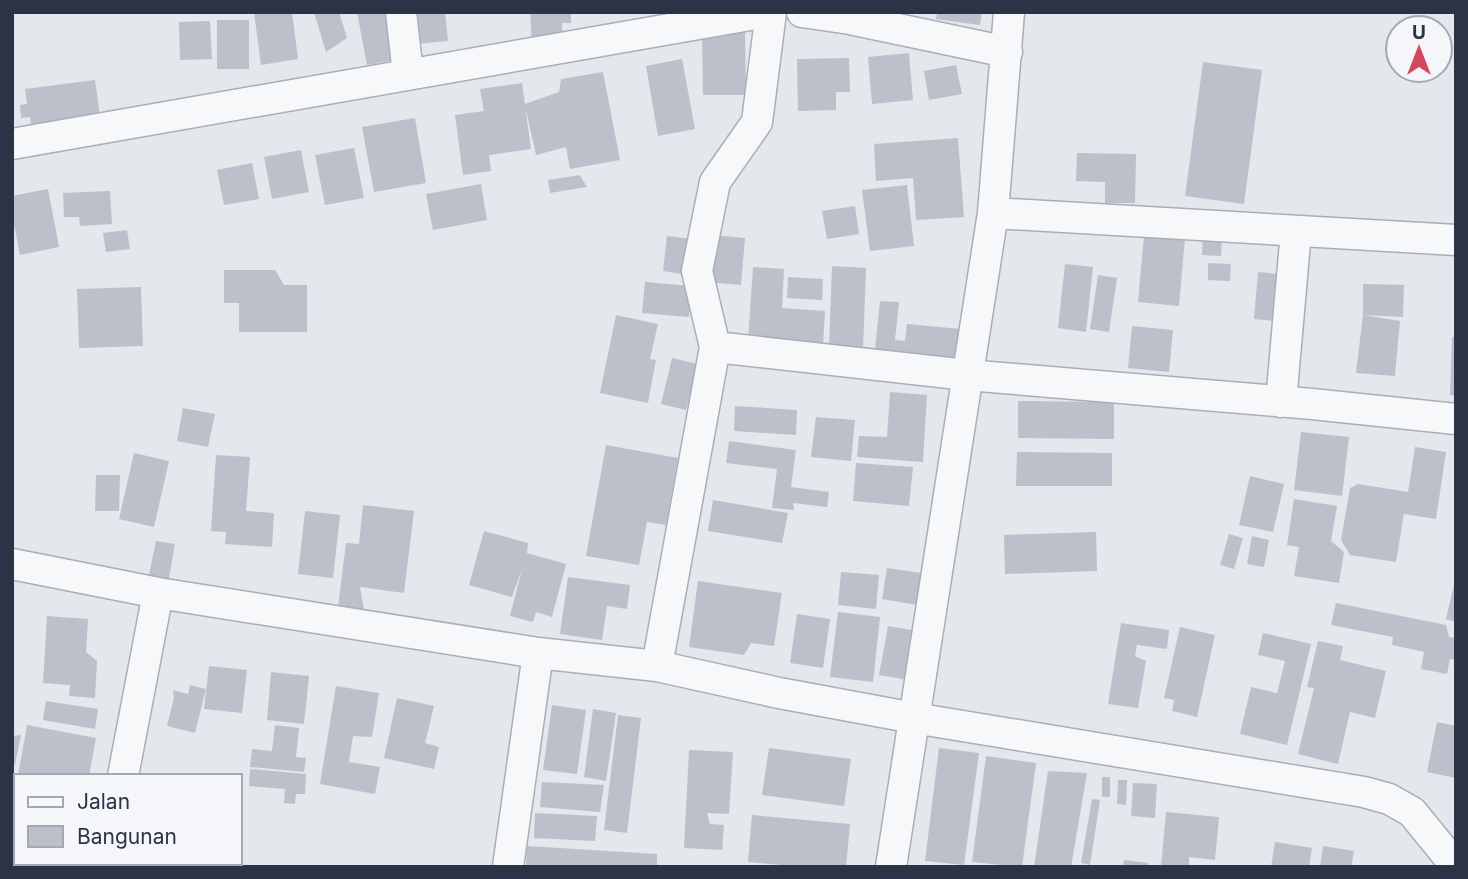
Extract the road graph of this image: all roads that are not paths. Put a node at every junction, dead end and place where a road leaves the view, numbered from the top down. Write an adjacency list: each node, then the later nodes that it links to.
1 (401, 12): 6 (street)
2 (769, 12): 6 (street); 11 (street)
3 (802, 12): 5 (street)
4 (1009, 12): 5 (street)
5 (1007, 52): 8 (street)
6 (408, 74): 7 (street)
7 (12, 144)
8 (993, 213): 9 (street); 12 (street)
9 (1296, 230): 10 (street); 13 (street)
10 (1456, 240)
11 (715, 347): 12 (street); 18 (street)
12 (967, 375): 13 (street); 19 (street)
13 (1281, 402): 14 (street)
14 (1456, 419)
15 (12, 564): 16 (street)
16 (158, 593): 17 (street); 20 (street)
17 (538, 653): 18 (street); 22 (street)
18 (657, 666): 19 (street)
19 (914, 718): 21 (street); 23 (street)
20 (123, 774)
21 (1456, 866)
22 (508, 867)
23 (891, 867)

